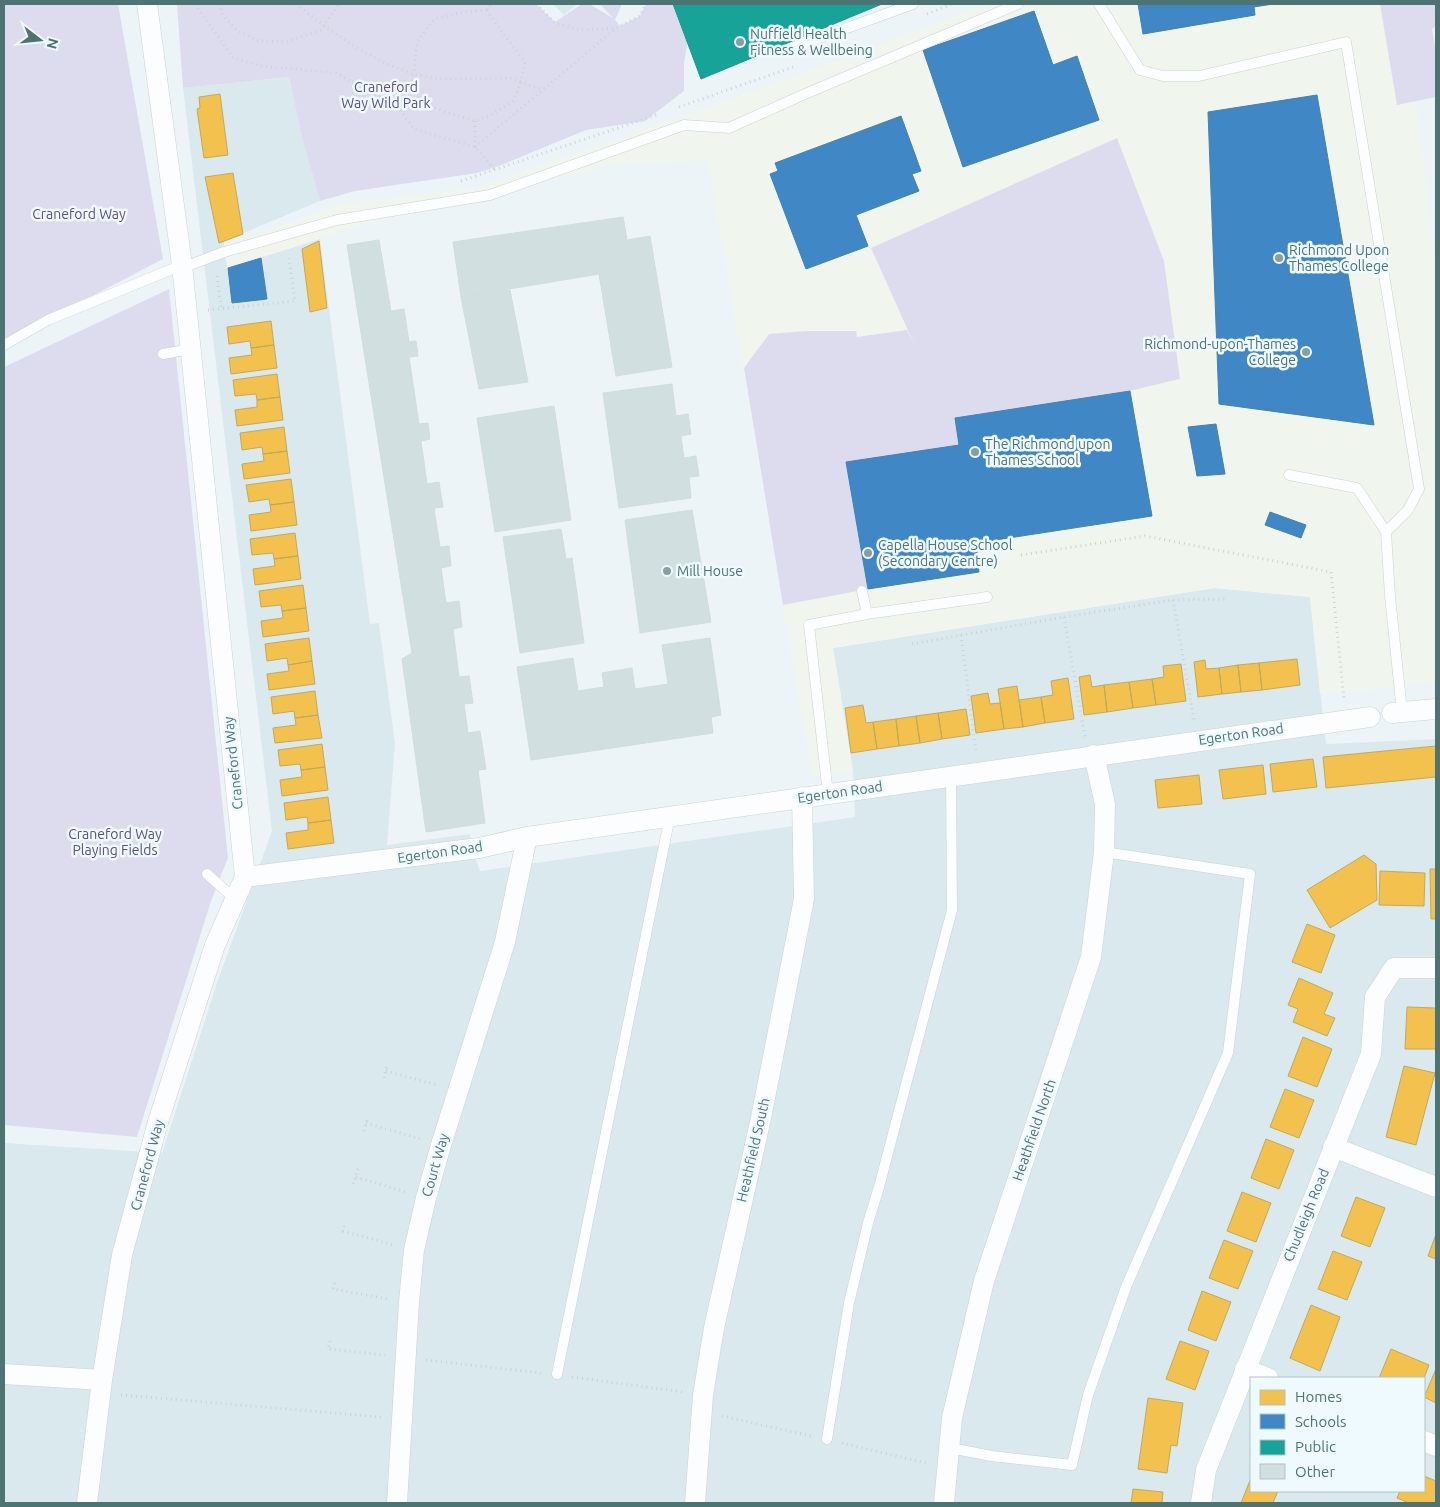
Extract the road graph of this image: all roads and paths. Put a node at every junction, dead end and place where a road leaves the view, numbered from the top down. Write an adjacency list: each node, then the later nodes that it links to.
1 (147, 4): 29 (street, Craneford Way)
2 (195, 4): 25 (path)
3 (219, 4): 5 (path)
4 (296, 4): 20 (path)
5 (339, 4)
6 (491, 4): 14 (path)
7 (536, 4): 17 (path)
8 (646, 4): 17 (path)
9 (913, 4): 18 (lane)
10 (952, 4): 16 (path)
11 (1018, 4): 29 (lane)
12 (1100, 4): 37 (lane)
13 (1434, 4): 15 (path)
14 (487, 10): 20 (path); 24 (path)
15 (1436, 12)
16 (925, 15)
17 (616, 28): 21 (path)
18 (789, 49)
19 (797, 66): 22 (path)
20 (413, 74): 21 (path); 24 (path)
21 (543, 90): 25 (path)
22 (674, 108)
23 (665, 112): 26 (path)
24 (475, 120): 25 (path)
25 (475, 148): 26 (path)
26 (495, 170): 27 (path)
27 (454, 183)
28 (289, 258): 31 (path)
29 (182, 266): 32 (street, Craneford Way); 33 (lane)
30 (217, 276): 31 (path)
31 (221, 308): 32 (path)
32 (187, 312): 34 (street, Craneford Way)
33 (4, 345)
34 (191, 349): 35 (lane); 61 (street, Craneford Way)
35 (163, 354)
36 (1289, 475): 37 (lane)
37 (1386, 532): 48 (lane)
38 (1021, 555): 50 (path)
39 (862, 591): 43 (lane)
40 (987, 596): 43 (lane)
41 (1225, 599): 42 (path)
42 (1173, 600): 44 (path); 51 (path)
43 (867, 614): 55 (lane)
44 (1064, 617): 45 (path); 52 (path)
45 (961, 635): 46 (path); 53 (path)
46 (912, 644)
47 (1436, 709): 48 (street, Egerton Road)
48 (1397, 713): 49 (lane, Egerton Road)
49 (1370, 717): 50 (street, Egerton Road)
50 (1346, 719): 51 (street, Egerton Road)
51 (1197, 740): 52 (street, Egerton Road)
52 (1094, 755): 53 (street, Egerton Road); 59 (street, Heathfield North)
53 (979, 772): 54 (street, Egerton Road)
54 (951, 776): 55 (street, Egerton Road); 90 (lane)
55 (828, 794): 56 (street, Egerton Road)
56 (802, 797): 57 (street, Egerton Road); 94 (street, Heathfield South)
57 (670, 816): 58 (street, Egerton Road); 86 (lane)
58 (527, 837): 61 (street, Egerton Road); 67 (street, Court Way)
59 (1104, 852): 91 (street, Heathfield North); 91 (lane)
60 (207, 874): 62 (lane)
61 (245, 877): 62 (street, Craneford Way)
62 (235, 899): 88 (street, Craneford Way)
63 (1436, 968): 72 (street, Chudleigh Road)
64 (387, 1065): 65 (path)
65 (386, 1072): 66 (path); 67 (path)
66 (384, 1078)
67 (457, 1090): 71 (street, Court Way)
68 (368, 1117): 69 (path)
69 (366, 1123): 70 (path); 71 (path)
70 (364, 1131)
71 (441, 1144): 77 (street, Court Way)
72 (1333, 1147): 76 (street); 84 (street, Chudleigh Road)
73 (358, 1168): 74 (path)
74 (356, 1177): 75 (path); 77 (path)
75 (353, 1184)
76 (1436, 1187)
77 (426, 1198): 79 (street, Court Way)
78 (344, 1226): 79 (path)
79 (414, 1250): 81 (street, Court Way)
80 (335, 1283): 81 (path)
81 (409, 1302): 83 (street, Court Way)
82 (330, 1342): 83 (path)
83 (406, 1357): 89 (street, Court Way)
84 (1245, 1369): 87 (street); 96 (street, Chudleigh Road)
85 (4, 1374): 88 (street)
86 (556, 1374)
87 (1265, 1377)
88 (102, 1387): 89 (path); 92 (street, Craneford Way)
89 (401, 1419): 93 (street, Court Way)
90 (827, 1439)
91 (950, 1448): 95 (street, Heathfield North)
92 (87, 1503)
93 (397, 1503)
94 (695, 1503)
95 (944, 1503)
96 (1201, 1503)

